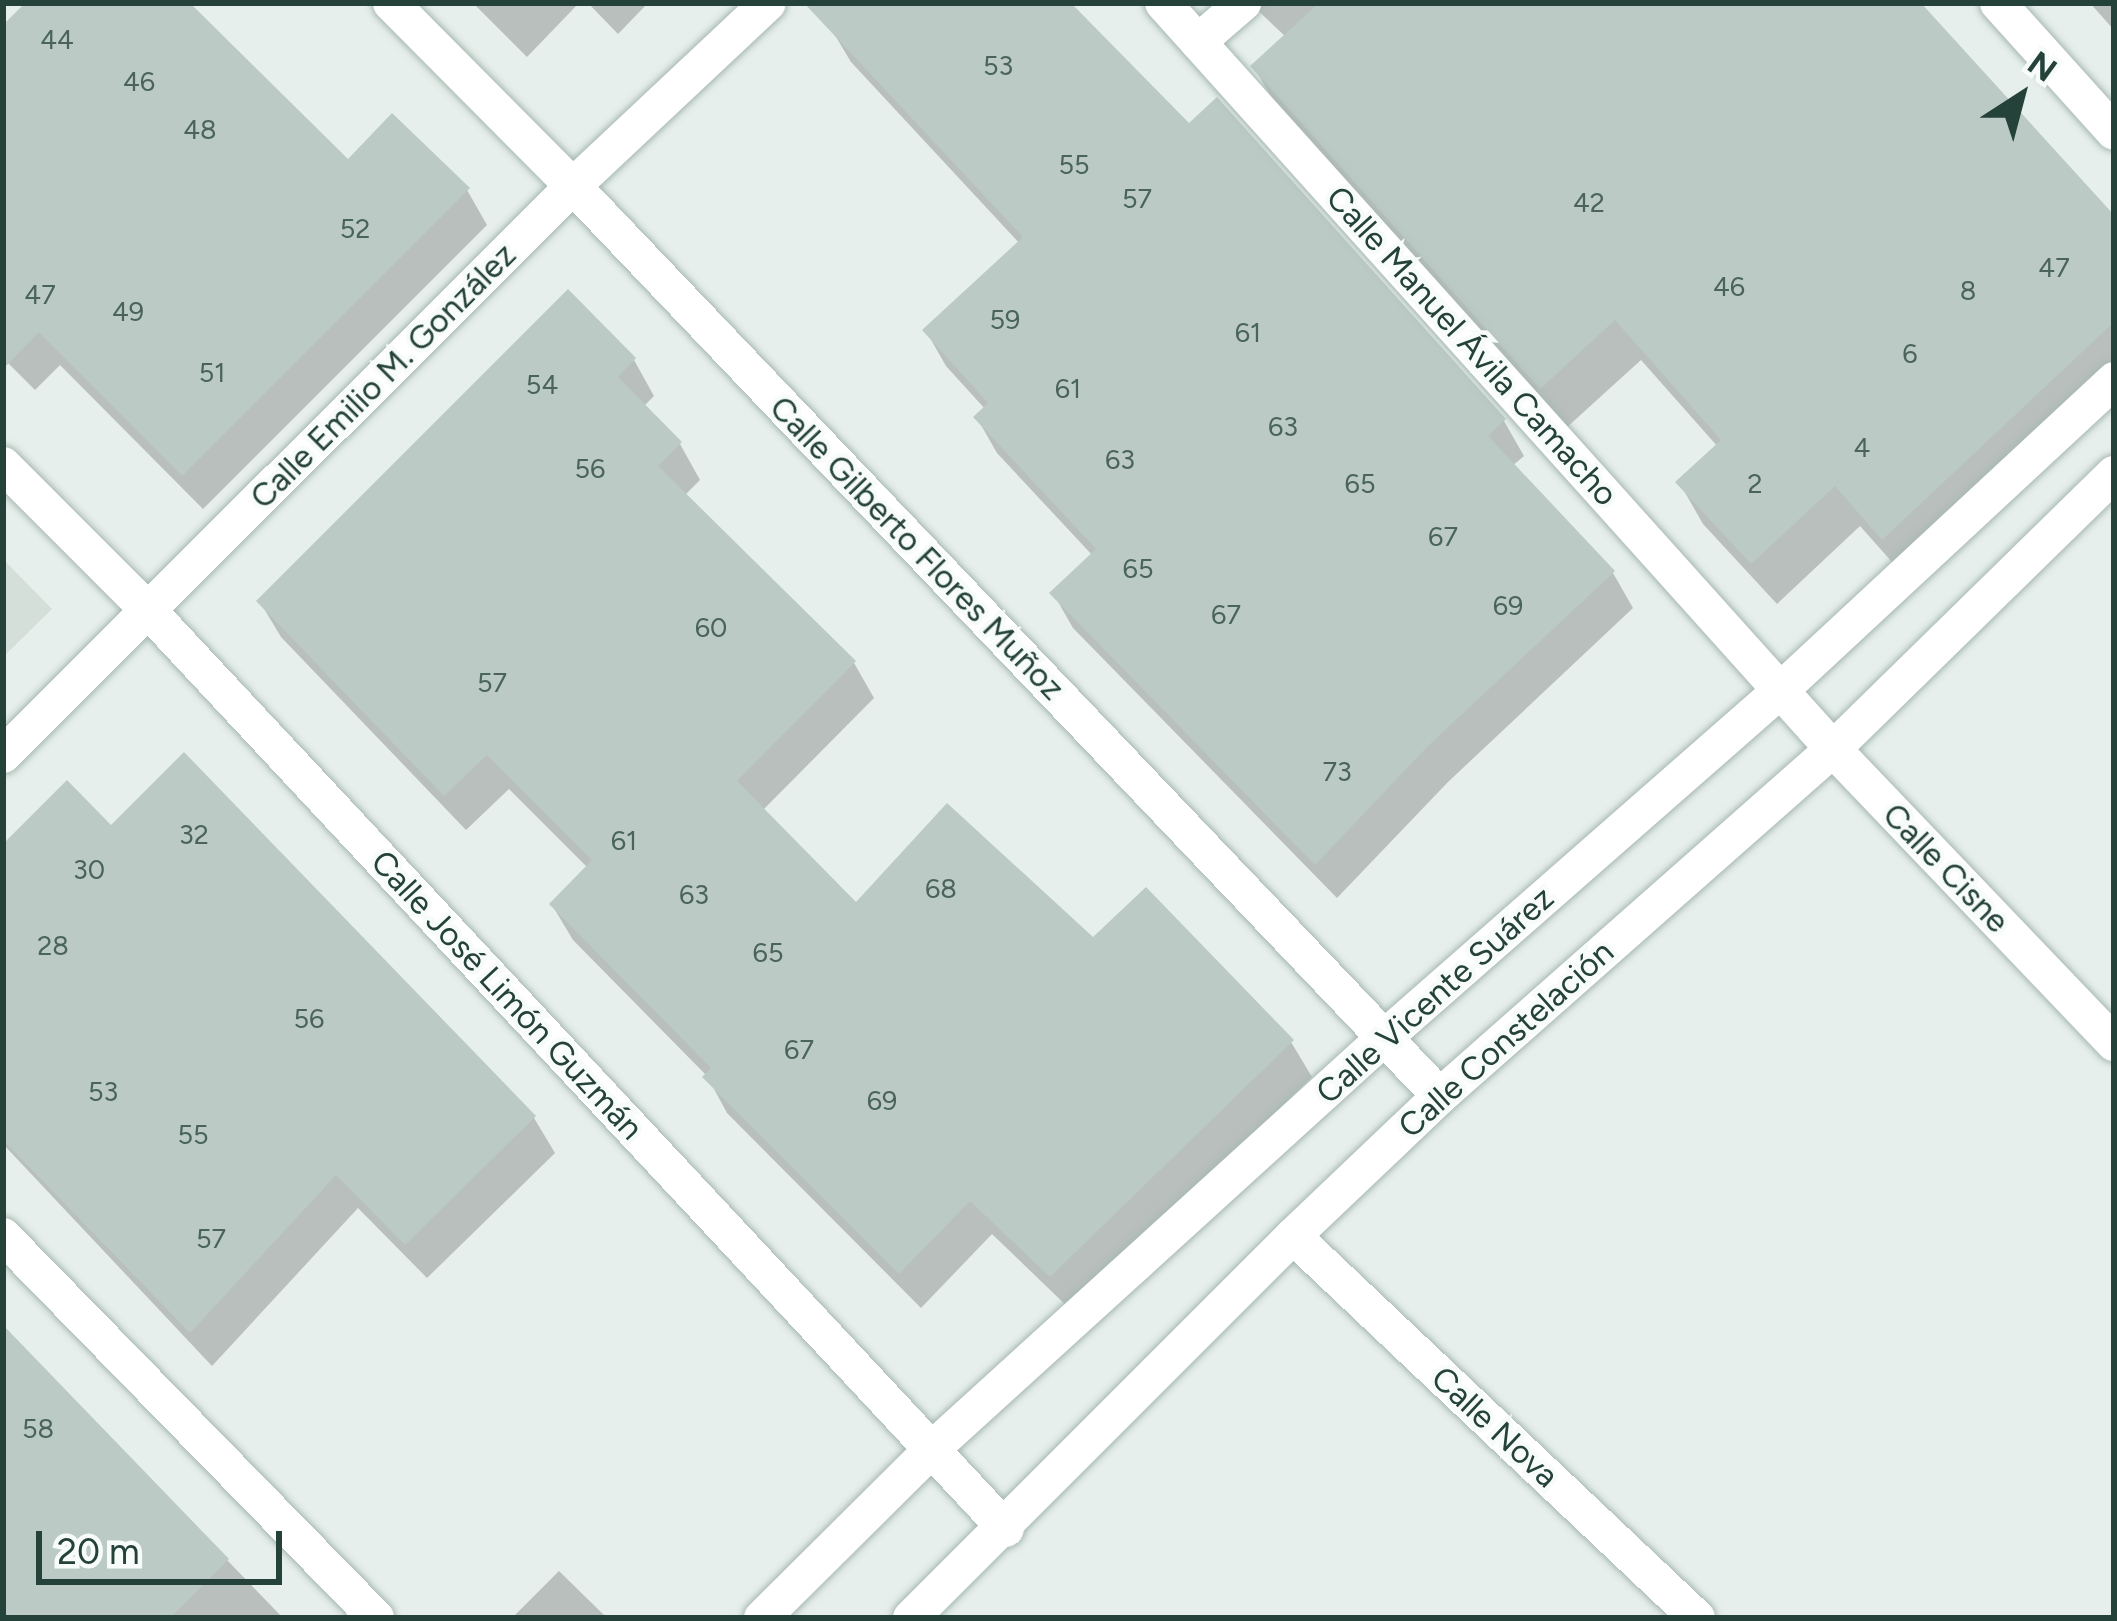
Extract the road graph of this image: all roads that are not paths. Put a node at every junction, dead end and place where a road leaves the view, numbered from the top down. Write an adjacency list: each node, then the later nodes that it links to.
1 (391, 3): 8 (street, Calle Gilberto Flores Muñoz)
2 (768, 3): 8 (street, Calle Emilio M. González)
3 (1163, 3): 6 (street, Calle Manuel Ávila Camacho)
4 (1243, 3): 6 (street)
5 (1998, 3): 7 (street)
6 (1198, 43): 13 (street, Calle Manuel Ávila Camacho)
7 (2114, 132)
8 (574, 186): 12 (street, Calle Emilio M. González); 16 (street, Calle Gilberto Flores Muñoz)
9 (2114, 380): 13 (street, Calle Vicente Suárez)
10 (3, 465): 12 (street, Calle José Limón Guzmán)
11 (2114, 474): 14 (street, Calle Constelación)
12 (148, 610): 15 (street, Calle Emilio M. González); 21 (street, Calle José Limón Guzmán)
13 (1782, 689): 14 (street, Calle Cisne); 16 (street, Calle Vicente Suárez)
14 (1833, 749): 17 (street, Calle Cisne); 18 (street, Calle Constelación)
15 (3, 754)
16 (1384, 1038): 18 (street, Calle Gilberto Flores Muñoz); 21 (street, Calle Vicente Suárez)
17 (2114, 1043)
18 (1441, 1096): 20 (street, Calle Constelación)
19 (3, 1236): 23 (street)
20 (1293, 1236): 22 (street, Calle Constelación); 26 (street, Calle Nova)
21 (931, 1450): 22 (street, Calle José Limón Guzmán); 24 (street, Calle Vicente Suárez)
22 (1006, 1529): 25 (street, Calle Constelación)
23 (376, 1618)
24 (762, 1618)
25 (911, 1618)
26 (1697, 1618)

